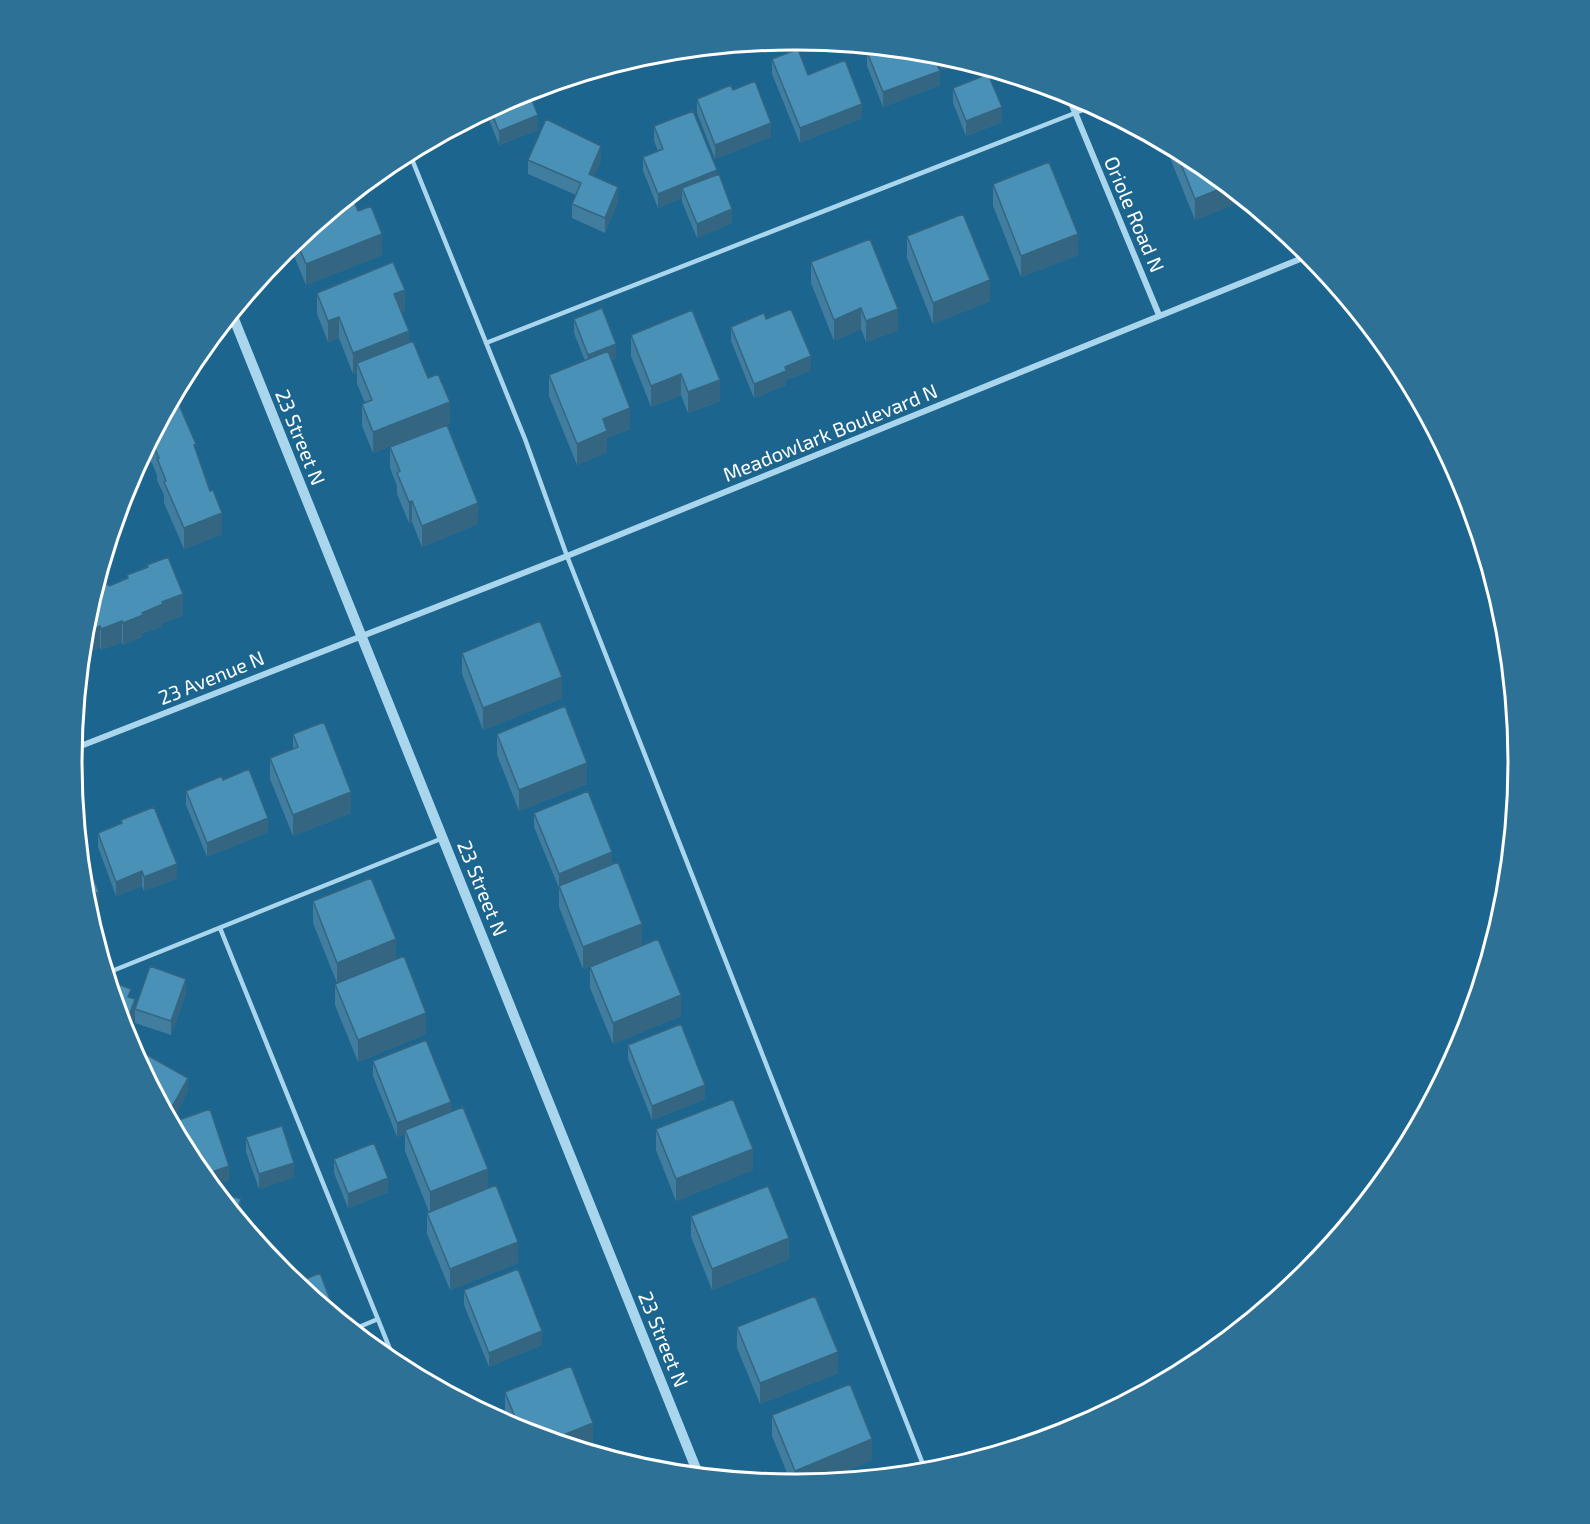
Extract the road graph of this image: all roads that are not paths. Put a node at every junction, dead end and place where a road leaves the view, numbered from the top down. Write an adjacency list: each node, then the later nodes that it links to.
1 (1072, 106): 3 (street, Oriole Road N)
2 (1082, 110): 3 (lane)
3 (1075, 113): 6 (street, Oriole Road N); 8 (lane)
4 (413, 161): 8 (lane)
5 (1300, 259): 6 (street, Meadowlark Boulevard N)
6 (1159, 315): 9 (street, Meadowlark Boulevard N)
7 (235, 322): 10 (street, 23 Street N)
8 (486, 344): 9 (lane)
9 (567, 556): 10 (street, Meadowlark Boulevard N); 18 (lane)
10 (361, 636): 11 (street, 23 Avenue N); 12 (street, 23 Street N)
11 (83, 745)
12 (443, 838): 13 (lane); 19 (street, 23 Street N)
13 (220, 928): 14 (lane); 15 (lane)
14 (114, 971)
15 (378, 1319): 16 (lane); 17 (lane)
16 (360, 1326)
17 (389, 1347)
18 (922, 1463)
19 (695, 1467)

